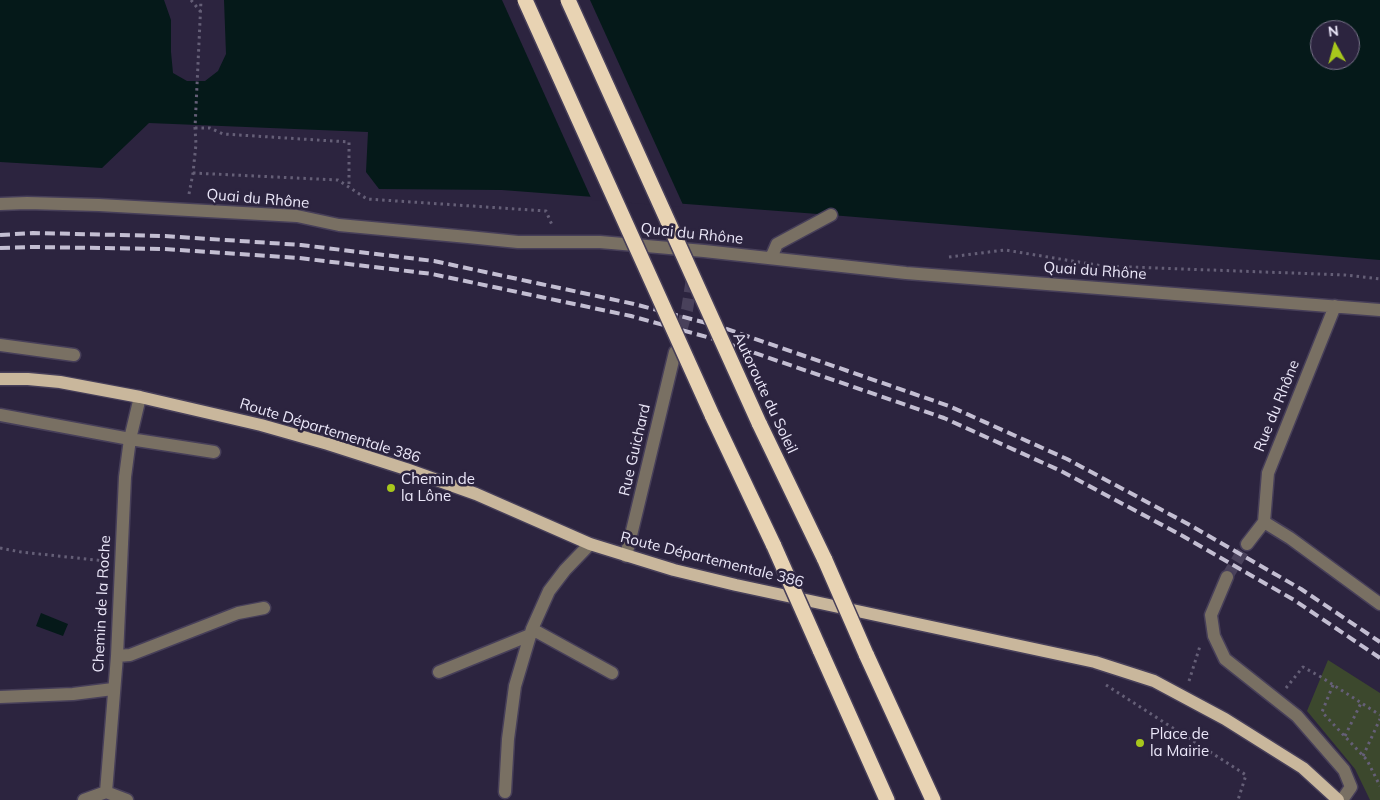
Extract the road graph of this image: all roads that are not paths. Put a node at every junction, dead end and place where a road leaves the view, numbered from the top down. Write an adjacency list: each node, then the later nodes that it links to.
1 (525, 0): 35 (highway, bridge)
2 (568, 0): 36 (highway, Autoroute du Soleil, bridge)
3 (0, 204): 5 (street, Quai du Rhône)
4 (831, 215): 6 (street)
5 (696, 250): 6 (street, Quai du Rhône); 7 (street)
6 (771, 258): 8 (street, Quai du Rhône)
7 (694, 267)
8 (1335, 306): 9 (street, Quai du Rhône); 18 (street, Rue du Rhône)
9 (1380, 310)
10 (0, 345): 12 (street)
11 (675, 352): 21 (street, Rue Guichard)
12 (74, 355)
13 (0, 379): 14 (main road, Route Départementale 386)
14 (140, 397): 16 (street, Chemin de la Roche); 19 (main road, Route Départementale 386)
15 (0, 415): 16 (street)
16 (130, 438): 17 (street); 26 (street, Chemin de la Roche)
17 (214, 452)
18 (1264, 522): 20 (street); 23 (street)
19 (590, 544): 21 (main road, Route Départementale 386); 25 (street)
20 (1247, 544)
21 (626, 556): 37 (main road, Route Départementale 386)
22 (1227, 577): 37 (street)
23 (1380, 604)
24 (264, 608): 26 (street)
25 (531, 632): 27 (street); 28 (street); 32 (street)
26 (116, 656): 29 (street, Chemin de la Roche)
27 (439, 672)
28 (612, 673)
29 (113, 689): 30 (street); 31 (street, Chemin de la Roche)
30 (0, 697)
31 (106, 792): 33 (street); 34 (street)
32 (505, 792)
33 (84, 800)
34 (127, 800)
35 (888, 800)
36 (933, 800)
37 (1340, 800)

